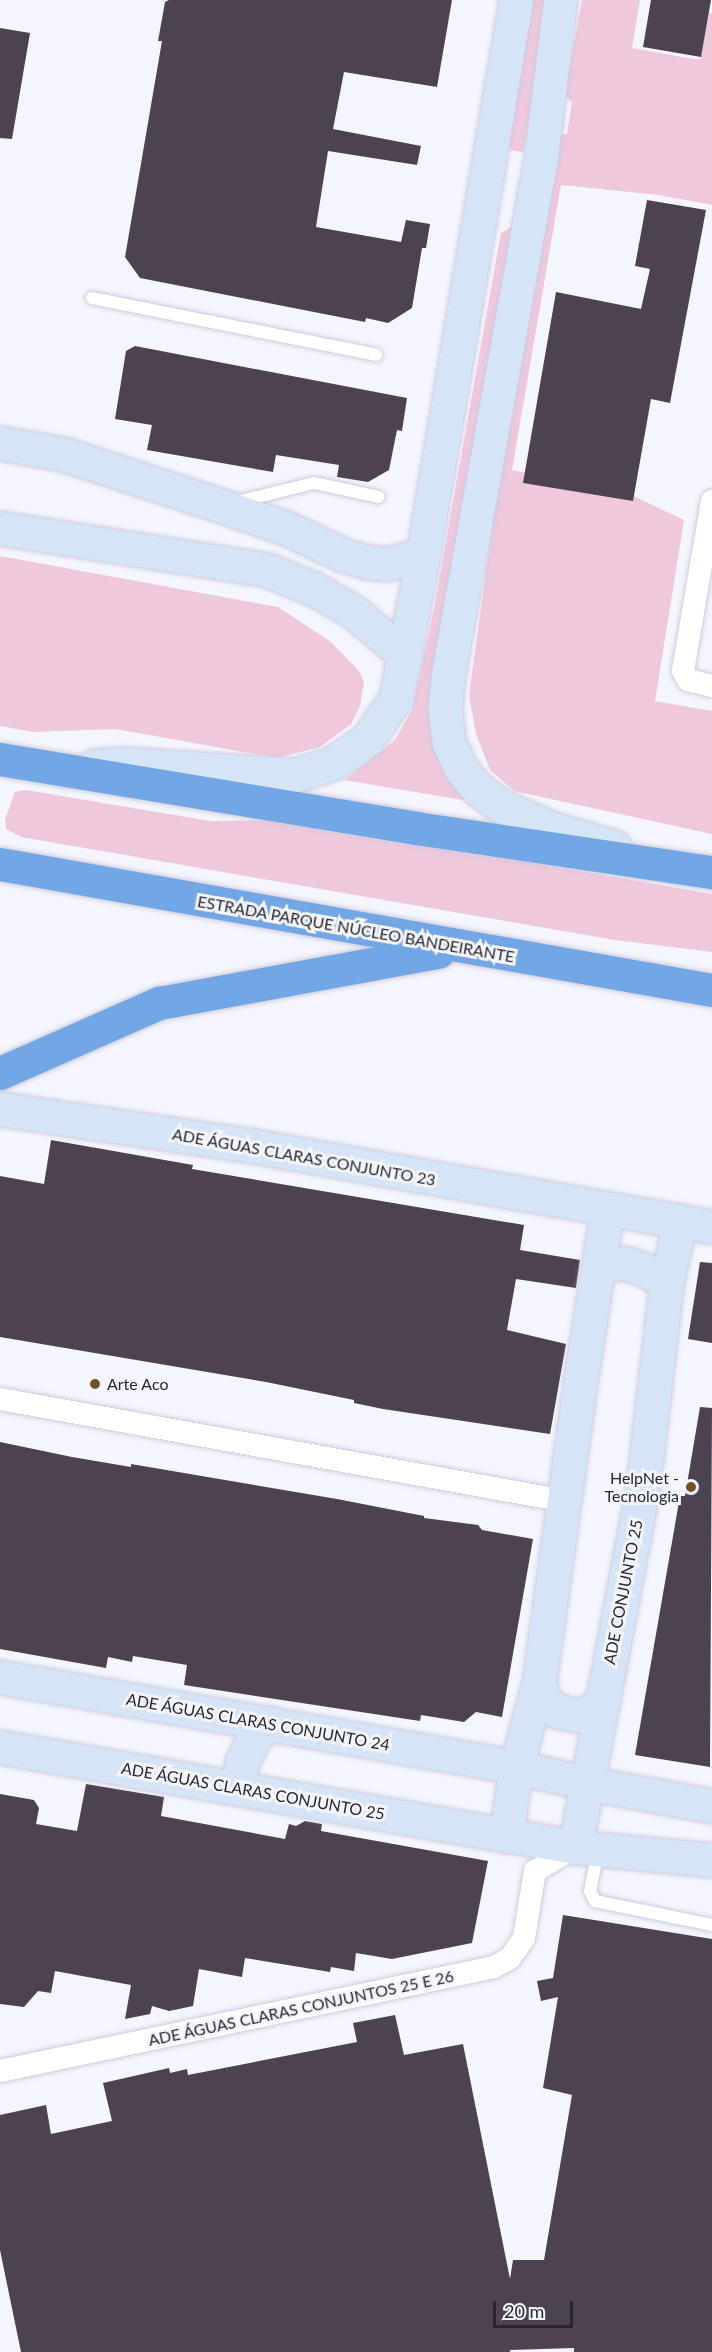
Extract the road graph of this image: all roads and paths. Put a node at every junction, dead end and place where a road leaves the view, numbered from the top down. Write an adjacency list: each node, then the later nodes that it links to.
1 (516, 0): 3 (street)
2 (560, 0): 4 (street)
3 (489, 148): 4 (street); 6 (street)
4 (541, 157): 5 (street)
5 (527, 227): 6 (street); 22 (street)
6 (477, 228): 15 (street)
7 (92, 298): 8 (lane)
8 (376, 355)
9 (0, 443): 11 (street)
10 (379, 497): 11 (lane)
11 (222, 506): 14 (street)
12 (711, 513): 18 (street)
13 (0, 528): 16 (street)
14 (286, 528): 15 (street); 16 (street)
15 (423, 555): 17 (street)
16 (267, 570): 17 (street)
17 (406, 656): 20 (street)
18 (712, 686)
19 (0, 759): 20 (highway)
20 (53, 769): 22 (highway)
21 (0, 864): 24 (highway, ESTRADA PARQUE NÚCLEO BANDEIRANTE)
22 (670, 864): 23 (highway)
23 (712, 872)
24 (462, 948): 25 (highway, ESTRADA PARQUE NÚCLEO BANDEIRANTE); 26 (highway)
25 (712, 990)
26 (0, 1073)
27 (0, 1109): 28 (street, ADE ÁGUAS CLARAS CONJUNTO 23)
28 (607, 1210): 29 (street, ADE ÁGUAS CLARAS CONJUNTO 23); 31 (street)
29 (680, 1221): 30 (street, ADE ÁGUAS CLARAS CONJUNTO 23); 32 (street, ADE CONJUNTO 25)
30 (712, 1227)
31 (598, 1266): 32 (street); 34 (street)
32 (666, 1285): 37 (street, ADE CONJUNTO 25)
33 (0, 1399): 34 (street)
34 (565, 1501): 36 (street)
35 (0, 1677): 38 (street, ADE ÁGUAS CLARAS CONJUNTO 24)
36 (539, 1683): 37 (street); 40 (street)
37 (603, 1699): 41 (street, ADE CONJUNTO 25)
38 (270, 1723): 40 (street, ADE ÁGUAS CLARAS CONJUNTO 24); 42 (street)
39 (0, 1747): 42 (street, ADE ÁGUAS CLARAS CONJUNTO 25)
40 (516, 1767): 41 (street, ADE ÁGUAS CLARAS CONJUNTO 24); 44 (street)
41 (586, 1784): 43 (street, ADE ÁGUAS CLARAS CONJUNTO 24); 45 (street, ADE CONJUNTO 25)
42 (238, 1787): 44 (street, ADE ÁGUAS CLARAS CONJUNTO 25)
43 (712, 1806)
44 (506, 1836): 45 (street, ADE ÁGUAS CLARAS CONJUNTO 25); 47 (street)
45 (587, 1849): 46 (street, ADE ÁGUAS CLARAS CONJUNTO 25); 47 (street); 48 (lane)
46 (712, 1860)
47 (535, 1871): 49 (street, ADE ÁGUAS CLARAS CONJUNTOS 25 E 26)
48 (712, 1925)
49 (0, 2071)

